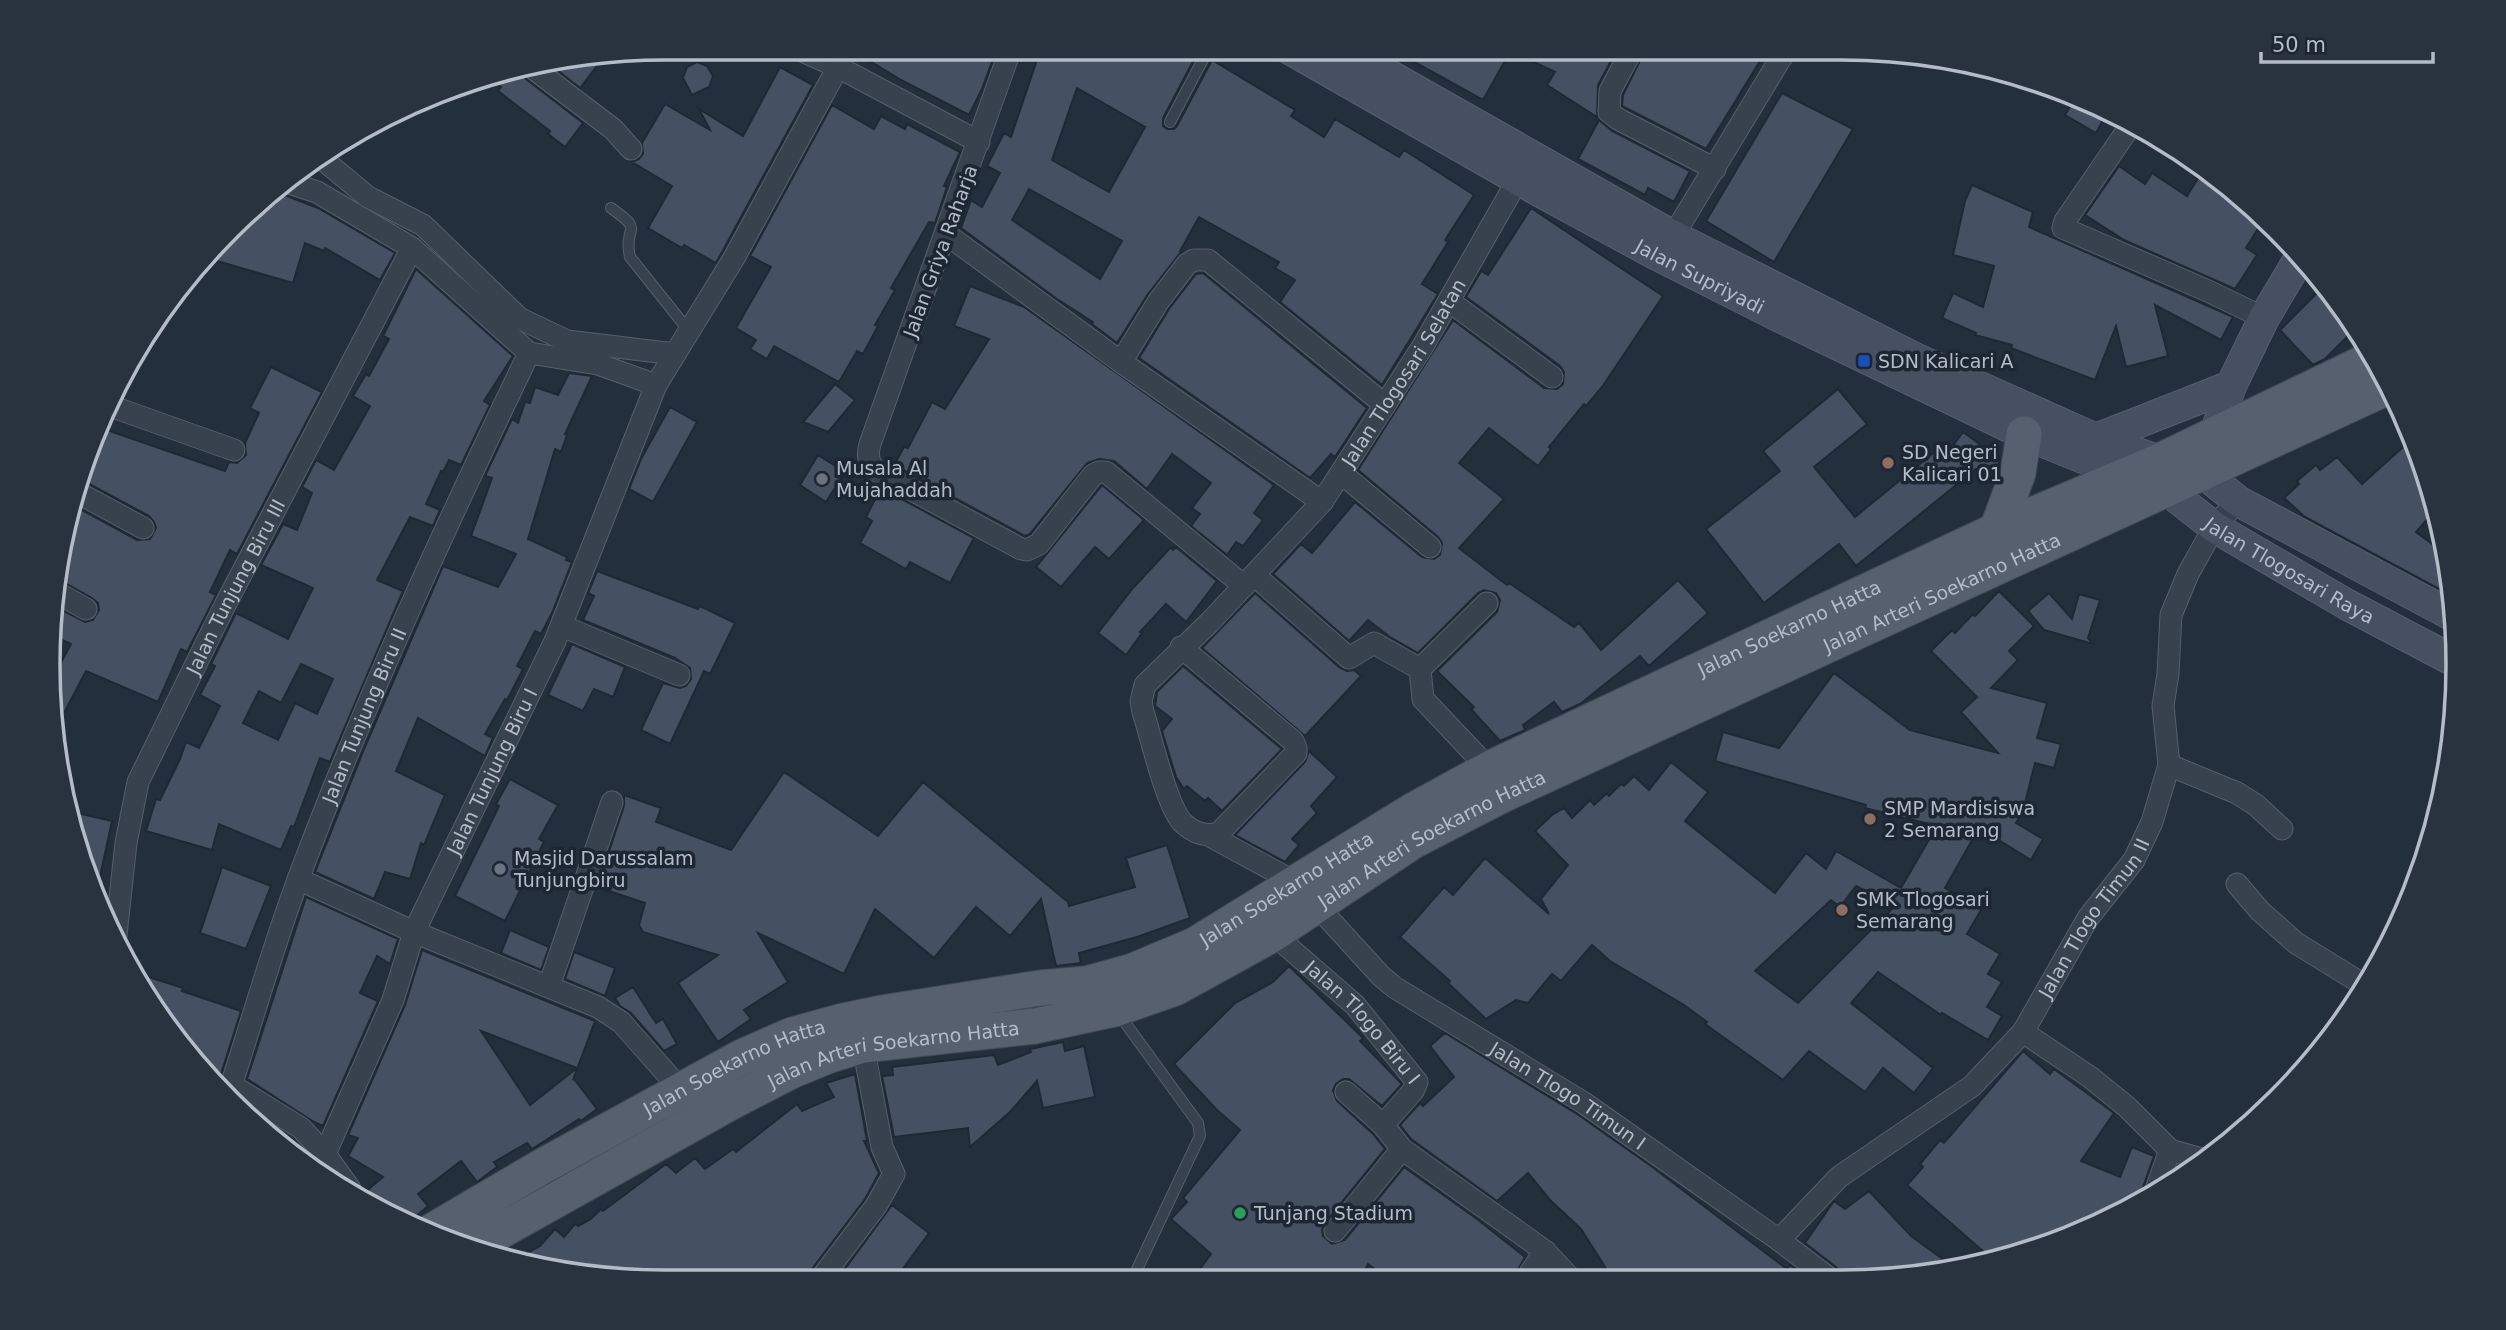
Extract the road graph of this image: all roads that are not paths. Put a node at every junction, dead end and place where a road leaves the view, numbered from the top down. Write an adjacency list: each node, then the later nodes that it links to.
1 (822, 60): 8 (street)
2 (1008, 60): 12 (street, Jalan Griya Raharja)
3 (1203, 60): 10 (lane)
4 (1312, 60): 15 (street, Jalan Supriyadi)
5 (1359, 60): 15 (street, Jalan Supriyadi)
6 (1627, 60): 16 (street)
7 (1780, 60): 16 (street)
8 (838, 67): 12 (street); 25 (street, Jalan Tunjung Biru I)
9 (539, 73): 13 (street)
10 (1170, 122)
11 (2126, 131): 24 (street)
12 (979, 142): 19 (street, Jalan Griya Raharja)
13 (631, 149)
14 (327, 163): 27 (street)
15 (1525, 168): 20 (street, Jalan Supriyadi); 23 (street, Jalan Tlogosari Selatan); 30 (street, Jalan Supriyadi)
16 (1715, 169): 20 (street)
17 (296, 185): 21 (street)
18 (611, 208): 25 (lane)
19 (946, 234): 28 (street); 52 (street, Jalan Griya Raharja)
20 (1673, 236): 30 (street, Jalan Supriyadi)
21 (412, 248): 26 (street); 71 (street, Jalan Tunjung Biru III)
22 (2295, 265): 24 (street)
23 (1449, 301): 31 (street); 35 (street, Jalan Tlogosari Selatan)
24 (2264, 318): 33 (street)
25 (689, 331): 27 (street, Jalan Tunjung Biru I)
26 (530, 353): 32 (street); 68 (street, Jalan Tunjung Biru II)
27 (675, 354): 32 (street, Jalan Tunjung Biru I)
28 (1121, 362): 35 (street); 47 (street)
29 (2365, 362): 38 (main road, Jalan Arteri Soekarno Hatta)
30 (1911, 368): 37 (street, Jalan Supriyadi); 39 (street, Jalan Supriyadi)
31 (1552, 377)
32 (656, 385): 57 (street, Jalan Tunjung Biru I)
33 (2231, 386): 38 (street); 39 (street)
34 (2380, 390): 41 (main road, Jalan Arteri Soekarno Hatta)
35 (1385, 405): 42 (street, Jalan Tlogosari Selatan)
36 (117, 408): 40 (street)
37 (2024, 434): 43 (street, Jalan Supriyadi); 50 (main road)
38 (2215, 434): 41 (street); 44 (main road, Jalan Arteri Soekarno Hatta)
39 (2096, 439): 44 (street, Jalan Supriyadi)
40 (234, 450)
41 (2202, 472): 44 (main road, Jalan Arteri Soekarno Hatta); 46 (street, Jalan Tlogosari Raya)
42 (1341, 473): 47 (street, Jalan Tlogosari Selatan); 51 (street)
43 (2125, 475): 44 (main road, Jalan Arteri Soekarno Hatta); 50 (main road, Jalan Soekarno Hatta)
44 (2164, 476): 48 (street, Jalan Tlogosari Raya); 70 (main road, Jalan Arteri Soekarno Hatta)
45 (84, 496): 49 (street)
46 (2238, 500): 48 (street, Jalan Tlogo Timun II); 56 (street, Jalan Tlogosari Raya)
47 (1322, 502): 52 (street, Jalan Tlogosari Selatan)
48 (2214, 527): 59 (street, Jalan Tlogosari Raya); 63 (street, Jalan Tlogo Timun II)
49 (143, 528)
50 (1997, 530): 64 (main road, Jalan Soekarno Hatta)
51 (1430, 547)
52 (1249, 580): 58 (street, Jalan Tlogosari Selatan); 60 (street)
53 (64, 597): 55 (street)
54 (1487, 603): 60 (street)
55 (86, 609)
56 (2444, 611)
57 (562, 626): 61 (street); 72 (street, Jalan Tunjung Biru I)
58 (1181, 647): 62 (street, Jalan Tlogosari Selatan); 67 (street)
59 (2446, 657)
60 (1420, 668): 64 (street)
61 (679, 675)
62 (1142, 691): 67 (street, Jalan Tlogo Timun I)
63 (2169, 765): 66 (street); 77 (street, Jalan Tlogo Timun II)
64 (1489, 769): 70 (main road, Jalan Soekarno Hatta)
65 (612, 802): 75 (street)
66 (2282, 829)
67 (1210, 836): 70 (street, Jalan Tlogo Timun I)
68 (298, 879): 72 (street); 79 (street, Jalan Tunjung Biru II)
69 (2236, 884): 74 (street)
70 (1306, 893): 73 (main road, Jalan Arteri Soekarno Hatta); 81 (main road, Jalan Soekarno Hatta); 92 (street, Jalan Tlogo Timun I)
71 (117, 923)
72 (414, 932): 75 (street); 86 (street, Jalan Tunjung Biru I)
73 (1273, 934): 76 (main road, Jalan Arteri Soekarno Hatta); 83 (street, Jalan Tlogo Biru I)
74 (2357, 981)
75 (549, 986): 81 (street)
76 (1115, 1009): 78 (main road, Jalan Arteri Soekarno Hatta); 96 (lane)
77 (2024, 1032): 85 (street); 92 (street, Jalan Tlogo Timun II)
78 (863, 1045): 93 (main road, Jalan Arteri Soekarno Hatta); 95 (street)
79 (226, 1082)
80 (234, 1090): 86 (street)
81 (682, 1091): 90 (main road, Jalan Soekarno Hatta)
82 (1346, 1092): 83 (street)
83 (1383, 1125): 84 (street)
84 (1402, 1149): 91 (street); 94 (street)
85 (2170, 1150): 87 (street); 89 (street)
86 (325, 1154): 88 (street)
87 (2193, 1157)
88 (340, 1175)
89 (2160, 1179)
90 (440, 1227)
91 (1335, 1231)
92 (1779, 1240): 99 (street, Jalan Tlogo Timun I)
93 (481, 1242)
94 (1545, 1251): 97 (street); 98 (street)
95 (827, 1270)
96 (1137, 1270)
97 (1531, 1270)
98 (1563, 1270)
99 (1818, 1270)

